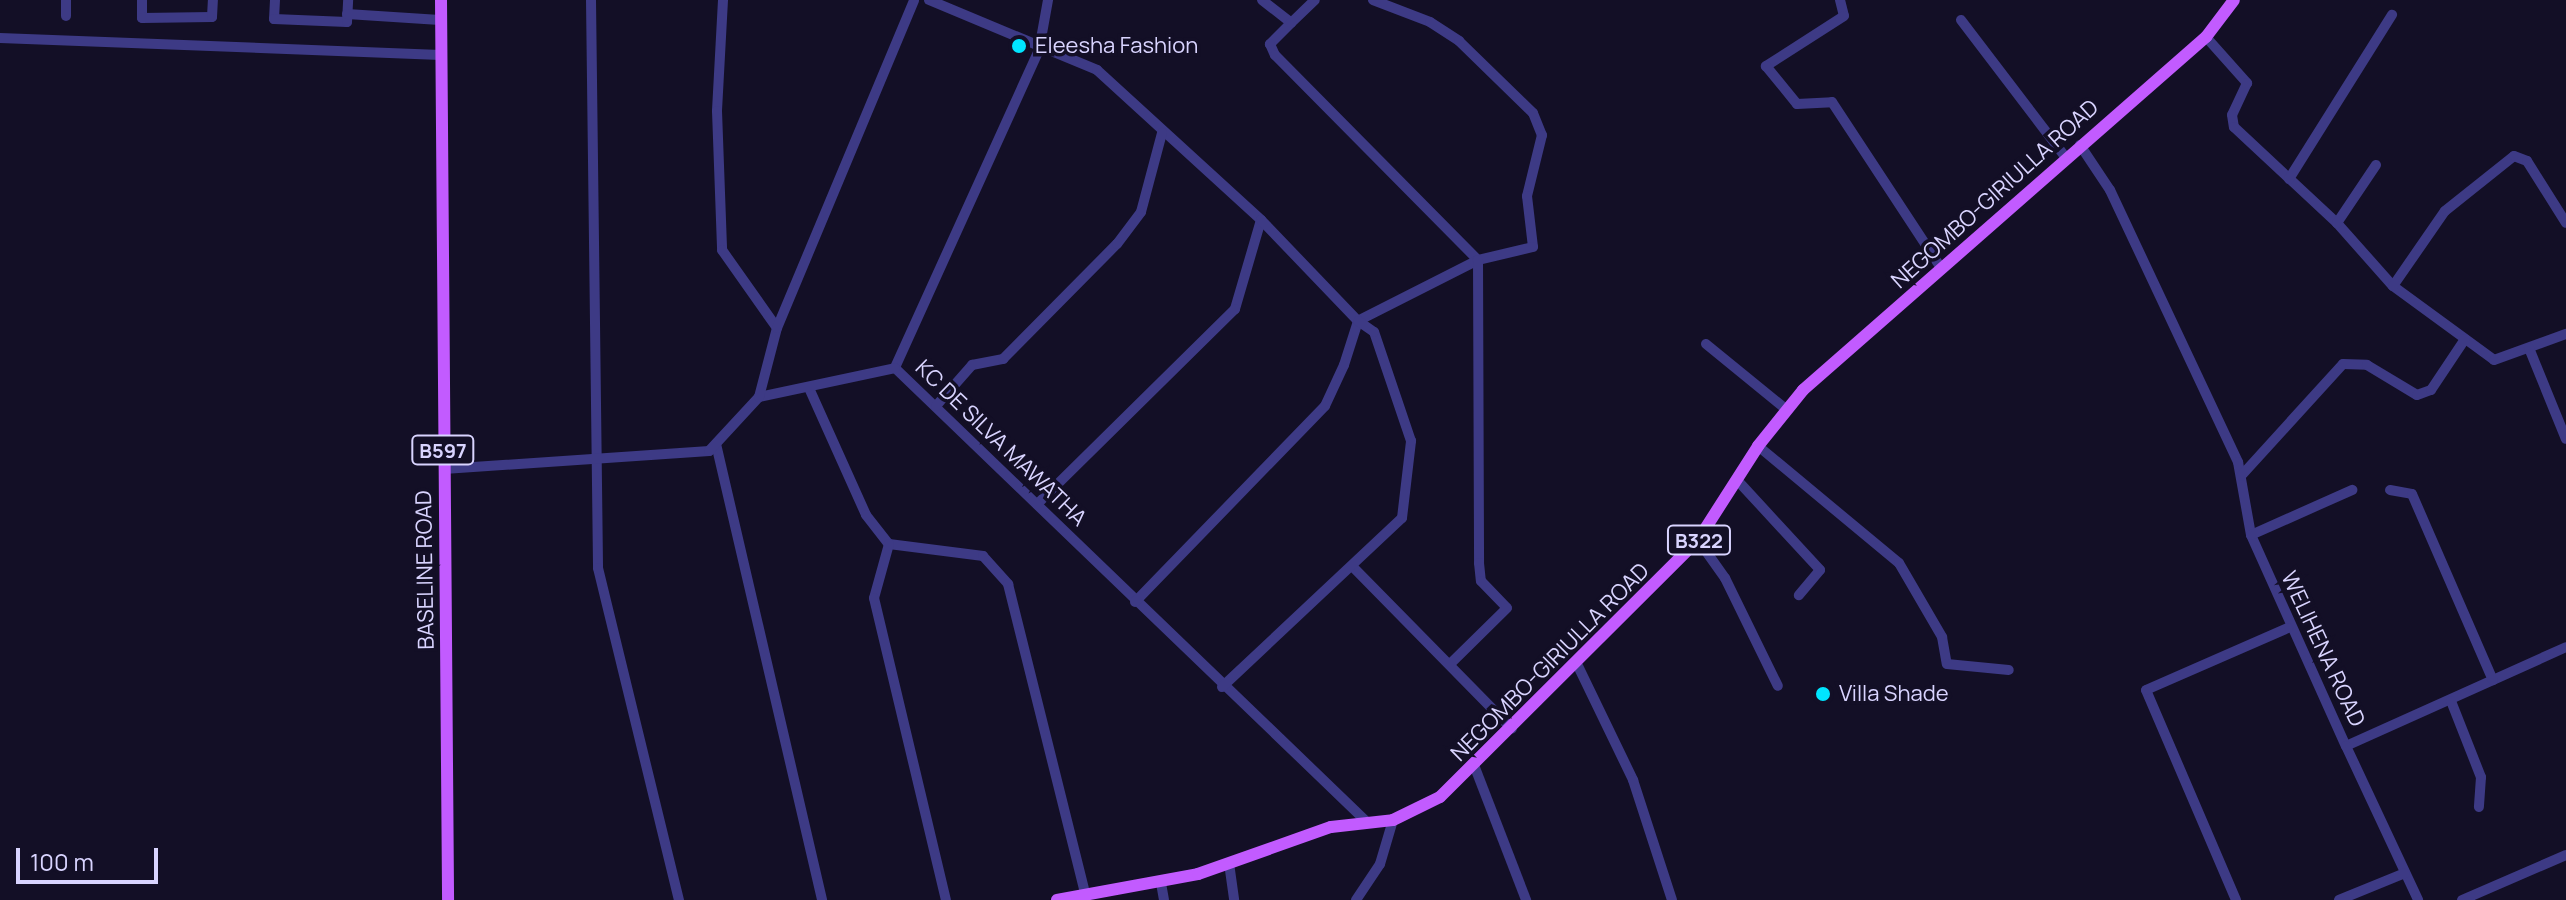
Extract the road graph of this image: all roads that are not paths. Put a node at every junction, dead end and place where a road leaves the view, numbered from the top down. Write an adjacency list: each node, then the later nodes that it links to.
1 (66, 0): 19 (street)
2 (142, 0): 3 (street)
3 (213, 0)
4 (275, 0): 17 (street)
5 (348, 0): 17 (street)
6 (441, 0): 20 (main road, BASELINE ROAD / B597)
7 (591, 0): 52 (street)
8 (723, 0): 39 (street)
9 (914, 0): 39 (street)
10 (929, 0): 25 (street)
11 (1048, 0): 25 (street, KC DE SILVA MAWATHA)
12 (1262, 0): 22 (street)
13 (1315, 0): 22 (street)
14 (1373, 0): 35 (street)
15 (1840, 0): 36 (street)
16 (2234, 0): 23 (main road, NEGOMBO-GIRIULLA ROAD / B322)
17 (347, 14): 20 (street)
18 (2392, 15): 31 (street)
19 (66, 16)
20 (440, 20): 26 (main road, BASELINE ROAD / B597)
21 (1961, 20): 29 (street)
22 (1291, 23): 35 (street)
23 (2206, 37): 28 (main road, NEGOMBO-GIRIULLA ROAD / B322); 31 (street)
24 (0, 38): 26 (street)
25 (1039, 50): 27 (street); 44 (street, KC DE SILVA MAWATHA)
26 (441, 55): 53 (main road, BASELINE ROAD / B597)
27 (1162, 133): 32 (street); 47 (street)
28 (2080, 145): 29 (main road, NEGOMBO-GIRIULLA ROAD / B322); 54 (street, WELIHENA ROAD)
29 (2066, 158): 36 (main road, NEGOMBO-GIRIULLA ROAD / B322)
30 (2376, 165): 33 (street)
31 (2289, 179): 33 (street)
32 (1261, 220): 38 (street); 58 (street)
33 (2337, 223): 37 (street)
34 (2566, 223): 37 (street)
35 (1478, 260): 38 (street); 67 (street)
36 (1941, 268): 48 (main road, NEGOMBO-GIRIULLA ROAD / B322)
37 (2393, 286): 41 (street)
38 (1358, 321): 62 (street); 64 (street)
39 (777, 328): 46 (street)
40 (2566, 334): 43 (street)
41 (2465, 339): 43 (street); 54 (street)
42 (1706, 344): 48 (street)
43 (2529, 348): 49 (street)
44 (895, 368): 45 (street); 47 (street, KC DE SILVA MAWATHA)
45 (809, 388): 46 (street); 61 (street)
46 (759, 397): 50 (street)
47 (936, 406): 58 (street, KC DE SILVA MAWATHA)
48 (1787, 410): 51 (main road, NEGOMBO-GIRIULLA ROAD / B322)
49 (2566, 439)
50 (716, 444): 52 (street); 88 (street)
51 (1758, 446): 55 (main road, NEGOMBO-GIRIULLA ROAD / B322); 69 (street)
52 (596, 458): 53 (street); 87 (street)
53 (444, 469): 86 (main road, BASELINE ROAD / B597)
54 (2241, 476): 59 (street, WELIHENA ROAD)
55 (1738, 481): 60 (main road, NEGOMBO-GIRIULLA ROAD / B322); 63 (street)
56 (2352, 490): 59 (street)
57 (2390, 490): 70 (street)
58 (1037, 504): 64 (street, KC DE SILVA MAWATHA)
59 (2251, 535): 65 (street, WELIHENA ROAD)
60 (1698, 540): 68 (main road, NEGOMBO-GIRIULLA ROAD / B322); 71 (street)
61 (889, 544): 84 (street); 89 (street)
62 (1352, 566): 67 (street); 72 (street)
63 (1799, 595)
64 (1135, 602): 72 (street, KC DE SILVA MAWATHA)
65 (2288, 628): 75 (street, WELIHENA ROAD); 97 (street)
66 (2566, 647): 70 (street, WELIHENA ROAD)
67 (1450, 664): 74 (street)
68 (1578, 666): 74 (main road, NEGOMBO-GIRIULLA ROAD / B322); 96 (street)
69 (2009, 670)
70 (2493, 680): 73 (street, WELIHENA ROAD)
71 (1778, 686)
72 (1222, 687): 79 (street, KC DE SILVA MAWATHA)
73 (2451, 701): 75 (street, WELIHENA ROAD); 77 (street)
74 (1512, 729): 76 (main road, NEGOMBO-GIRIULLA ROAD / B322)
75 (2346, 746): 82 (street)
76 (1474, 765): 78 (main road, NEGOMBO-GIRIULLA ROAD / B322); 95 (street)
77 (2479, 807)
78 (1393, 820): 79 (main road, NEGOMBO-GIRIULLA ROAD / B322); 94 (street)
79 (1368, 823): 81 (main road, NEGOMBO-GIRIULLA ROAD / B322)
80 (2566, 855): 100 (street)
81 (1229, 863): 83 (main road, NEGOMBO-GIRIULLA ROAD / B322); 93 (street)
82 (2405, 873): 98 (street); 99 (street)
83 (1161, 883): 85 (main road, NEGOMBO-GIRIULLA ROAD / B322); 92 (street)
84 (1086, 896): 85 (main road, NEGOMBO-GIRIULLA ROAD / B322); 91 (main road, NEGOMBO-GIRIULLA ROAD / B322)
85 (1115, 896)
86 (448, 900)
87 (679, 900)
88 (822, 900)
89 (946, 900)
90 (1057, 900): 91 (main road, NEGOMBO-GIRIULLA ROAD / B322)
91 (1064, 900)
92 (1164, 900)
93 (1234, 900)
94 (1356, 900)
95 (1526, 900)
96 (1672, 900)
97 (2236, 900)
98 (2339, 900)
99 (2418, 900)
100 (2462, 900)

